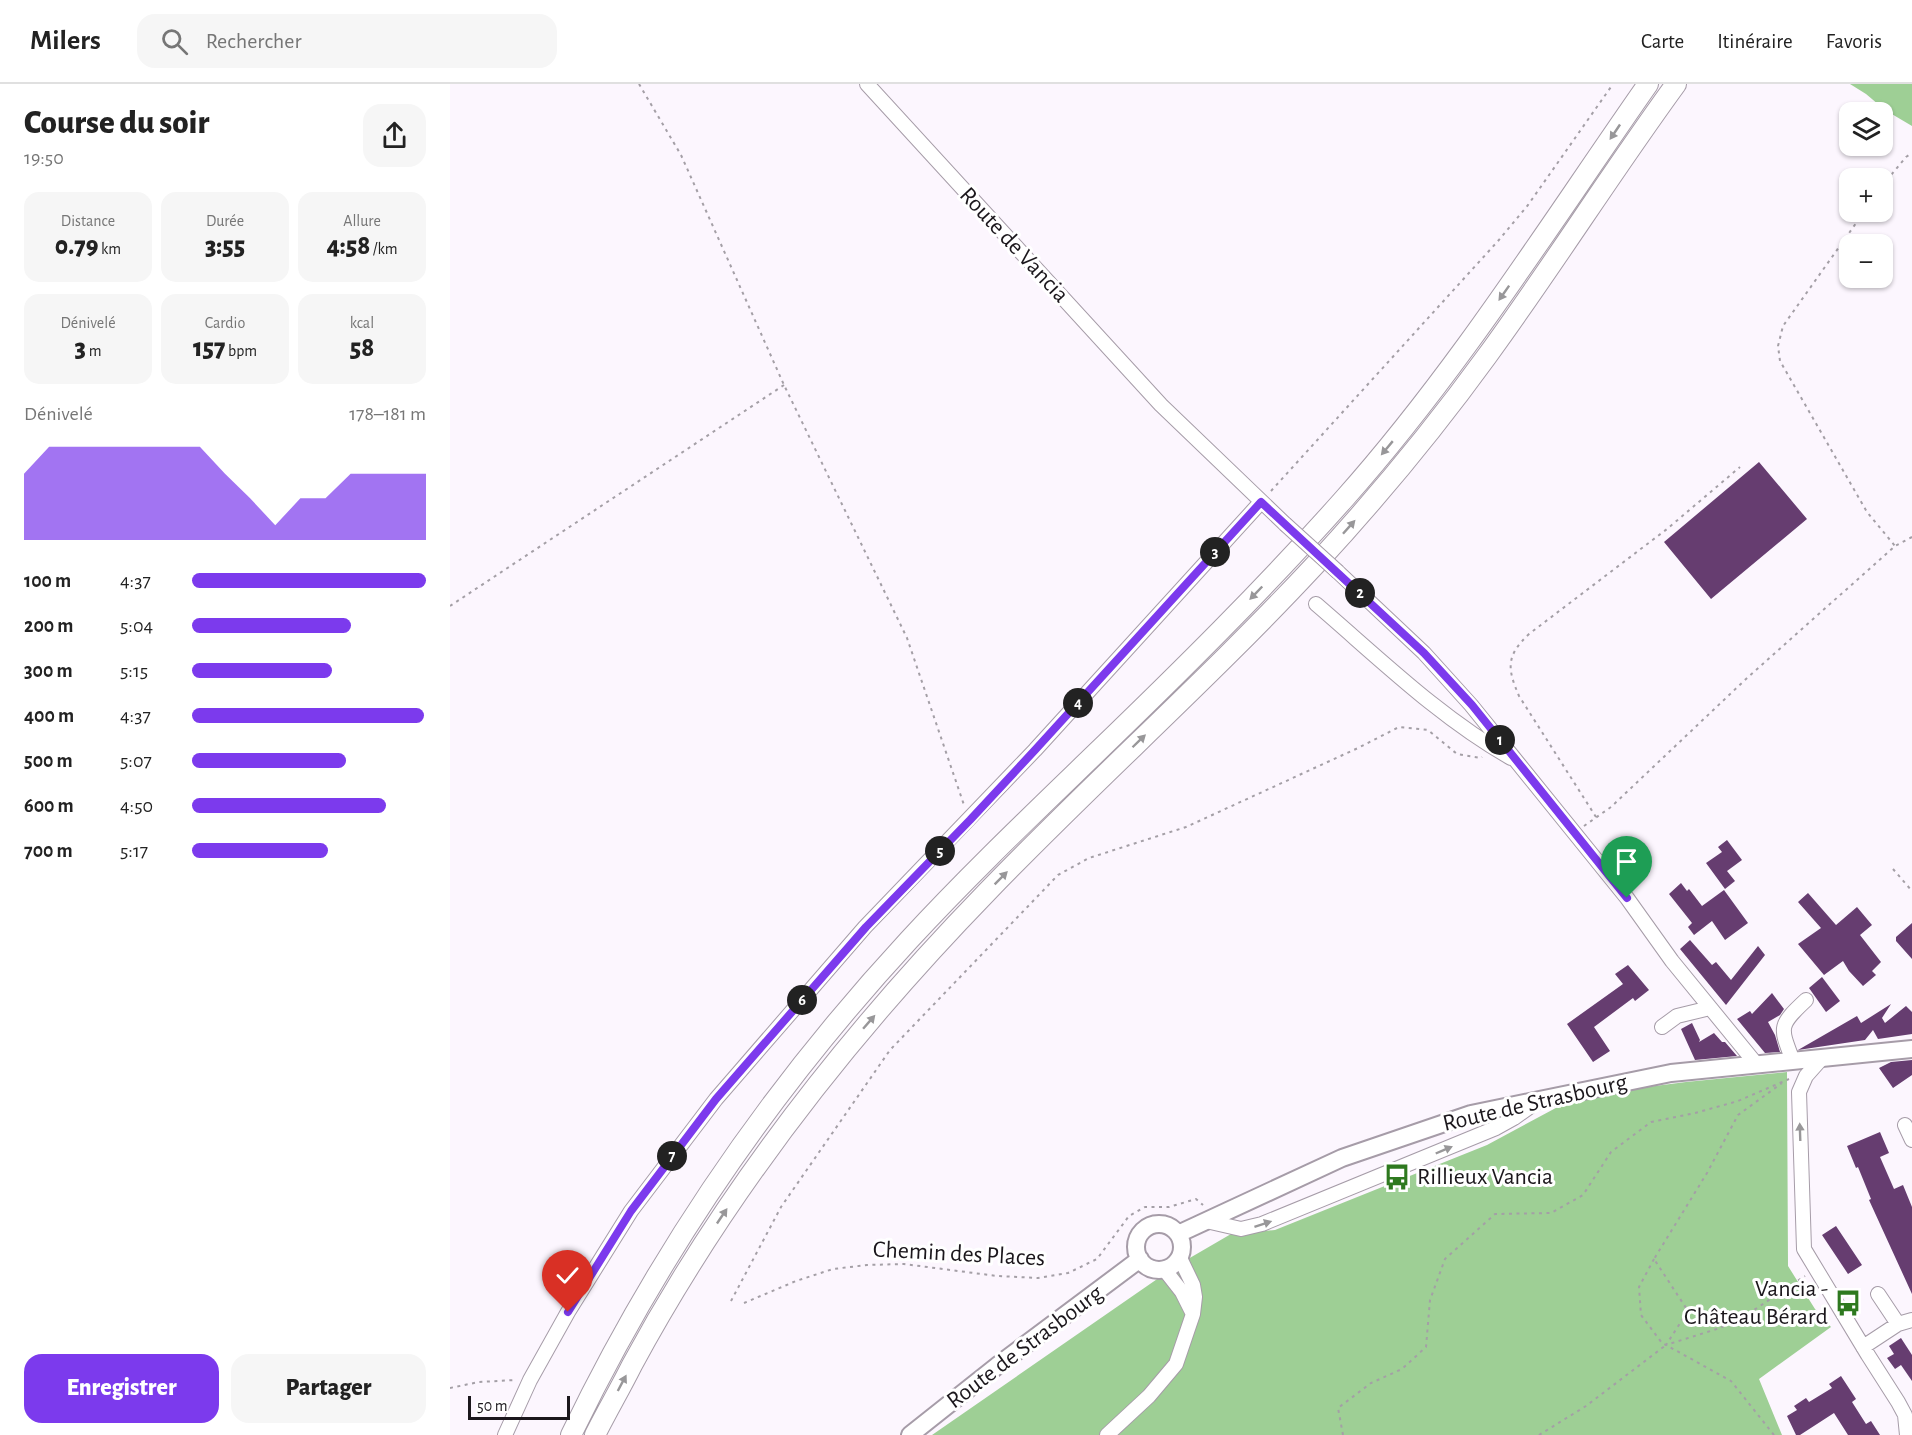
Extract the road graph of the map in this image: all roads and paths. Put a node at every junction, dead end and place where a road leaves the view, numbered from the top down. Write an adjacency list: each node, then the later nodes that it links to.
1 (639, 84): 9 (path)
2 (867, 84): 11 (street, Route de Vancia)
3 (1613, 84): 11 (path)
4 (1648, 84): 51 (highway, one-way to 51)
5 (1676, 84): 52 (highway, one-way to 5)
6 (1912, 153): 7 (path)
7 (1893, 173)
8 (1857, 222): 13 (path)
9 (784, 385): 15 (path); 19 (path)
10 (1740, 467): 18 (path)
11 (1261, 502): 17 (street, Route de Vancia, bridge); 19 (street)
12 (1912, 537): 13 (path)
13 (1895, 546): 18 (path)
14 (1316, 604): 16 (street)
15 (450, 606)
16 (1495, 748): 17 (street); 41 (path)
17 (1518, 762): 20 (street, Route de Vancia)
18 (1596, 817): 20 (path)
19 (970, 820): 48 (street)
20 (1574, 832): 24 (street, Route de Vancia)
21 (1893, 869): 22 (path)
22 (1912, 891)
23 (1806, 1000): 28 (street)
24 (1710, 1008): 25 (street); 29 (street, Route de Vancia)
25 (1662, 1027)
26 (1912, 1049): 27 (main road, Route de Strasbourg)
27 (1822, 1058): 28 (main road, Route de Strasbourg); 39 (street, one-way to 27)
28 (1793, 1061): 29 (main road, Route de Strasbourg)
29 (1757, 1065): 30 (main road, Route de Strasbourg)
30 (1541, 1099): 33 (main road, Route de Strasbourg); 33 (street, one-way to 30)
31 (1905, 1125): 32 (street)
32 (1912, 1140)
33 (1211, 1219): 34 (main road, Route de Strasbourg); 42 (path, Chemin des Places)
34 (1178, 1234): 35 (main road); 36 (main road)
35 (1180, 1258): 38 (main road); 43 (street)
36 (1140, 1259): 38 (main road); 53 (main road, Route de Strasbourg)
37 (1654, 1259): 46 (path); 46 (path); 55 (path)
38 (1164, 1269): 43 (street)
39 (1815, 1269): 46 (path); 47 (street)
40 (1878, 1294): 45 (street)
41 (731, 1301)
42 (744, 1303)
43 (1192, 1314): 54 (street)
44 (1912, 1320): 45 (street)
45 (1898, 1324): 47 (street)
46 (1666, 1345): 56 (path); 57 (path)
47 (1863, 1347): 58 (street)
48 (530, 1380): 49 (path); 50 (street)
49 (450, 1388)
50 (505, 1435)
51 (571, 1435)
52 (595, 1435)
53 (910, 1435)
54 (1107, 1435)
55 (1343, 1435)
56 (1539, 1435)
57 (1774, 1435)
58 (1907, 1435)

